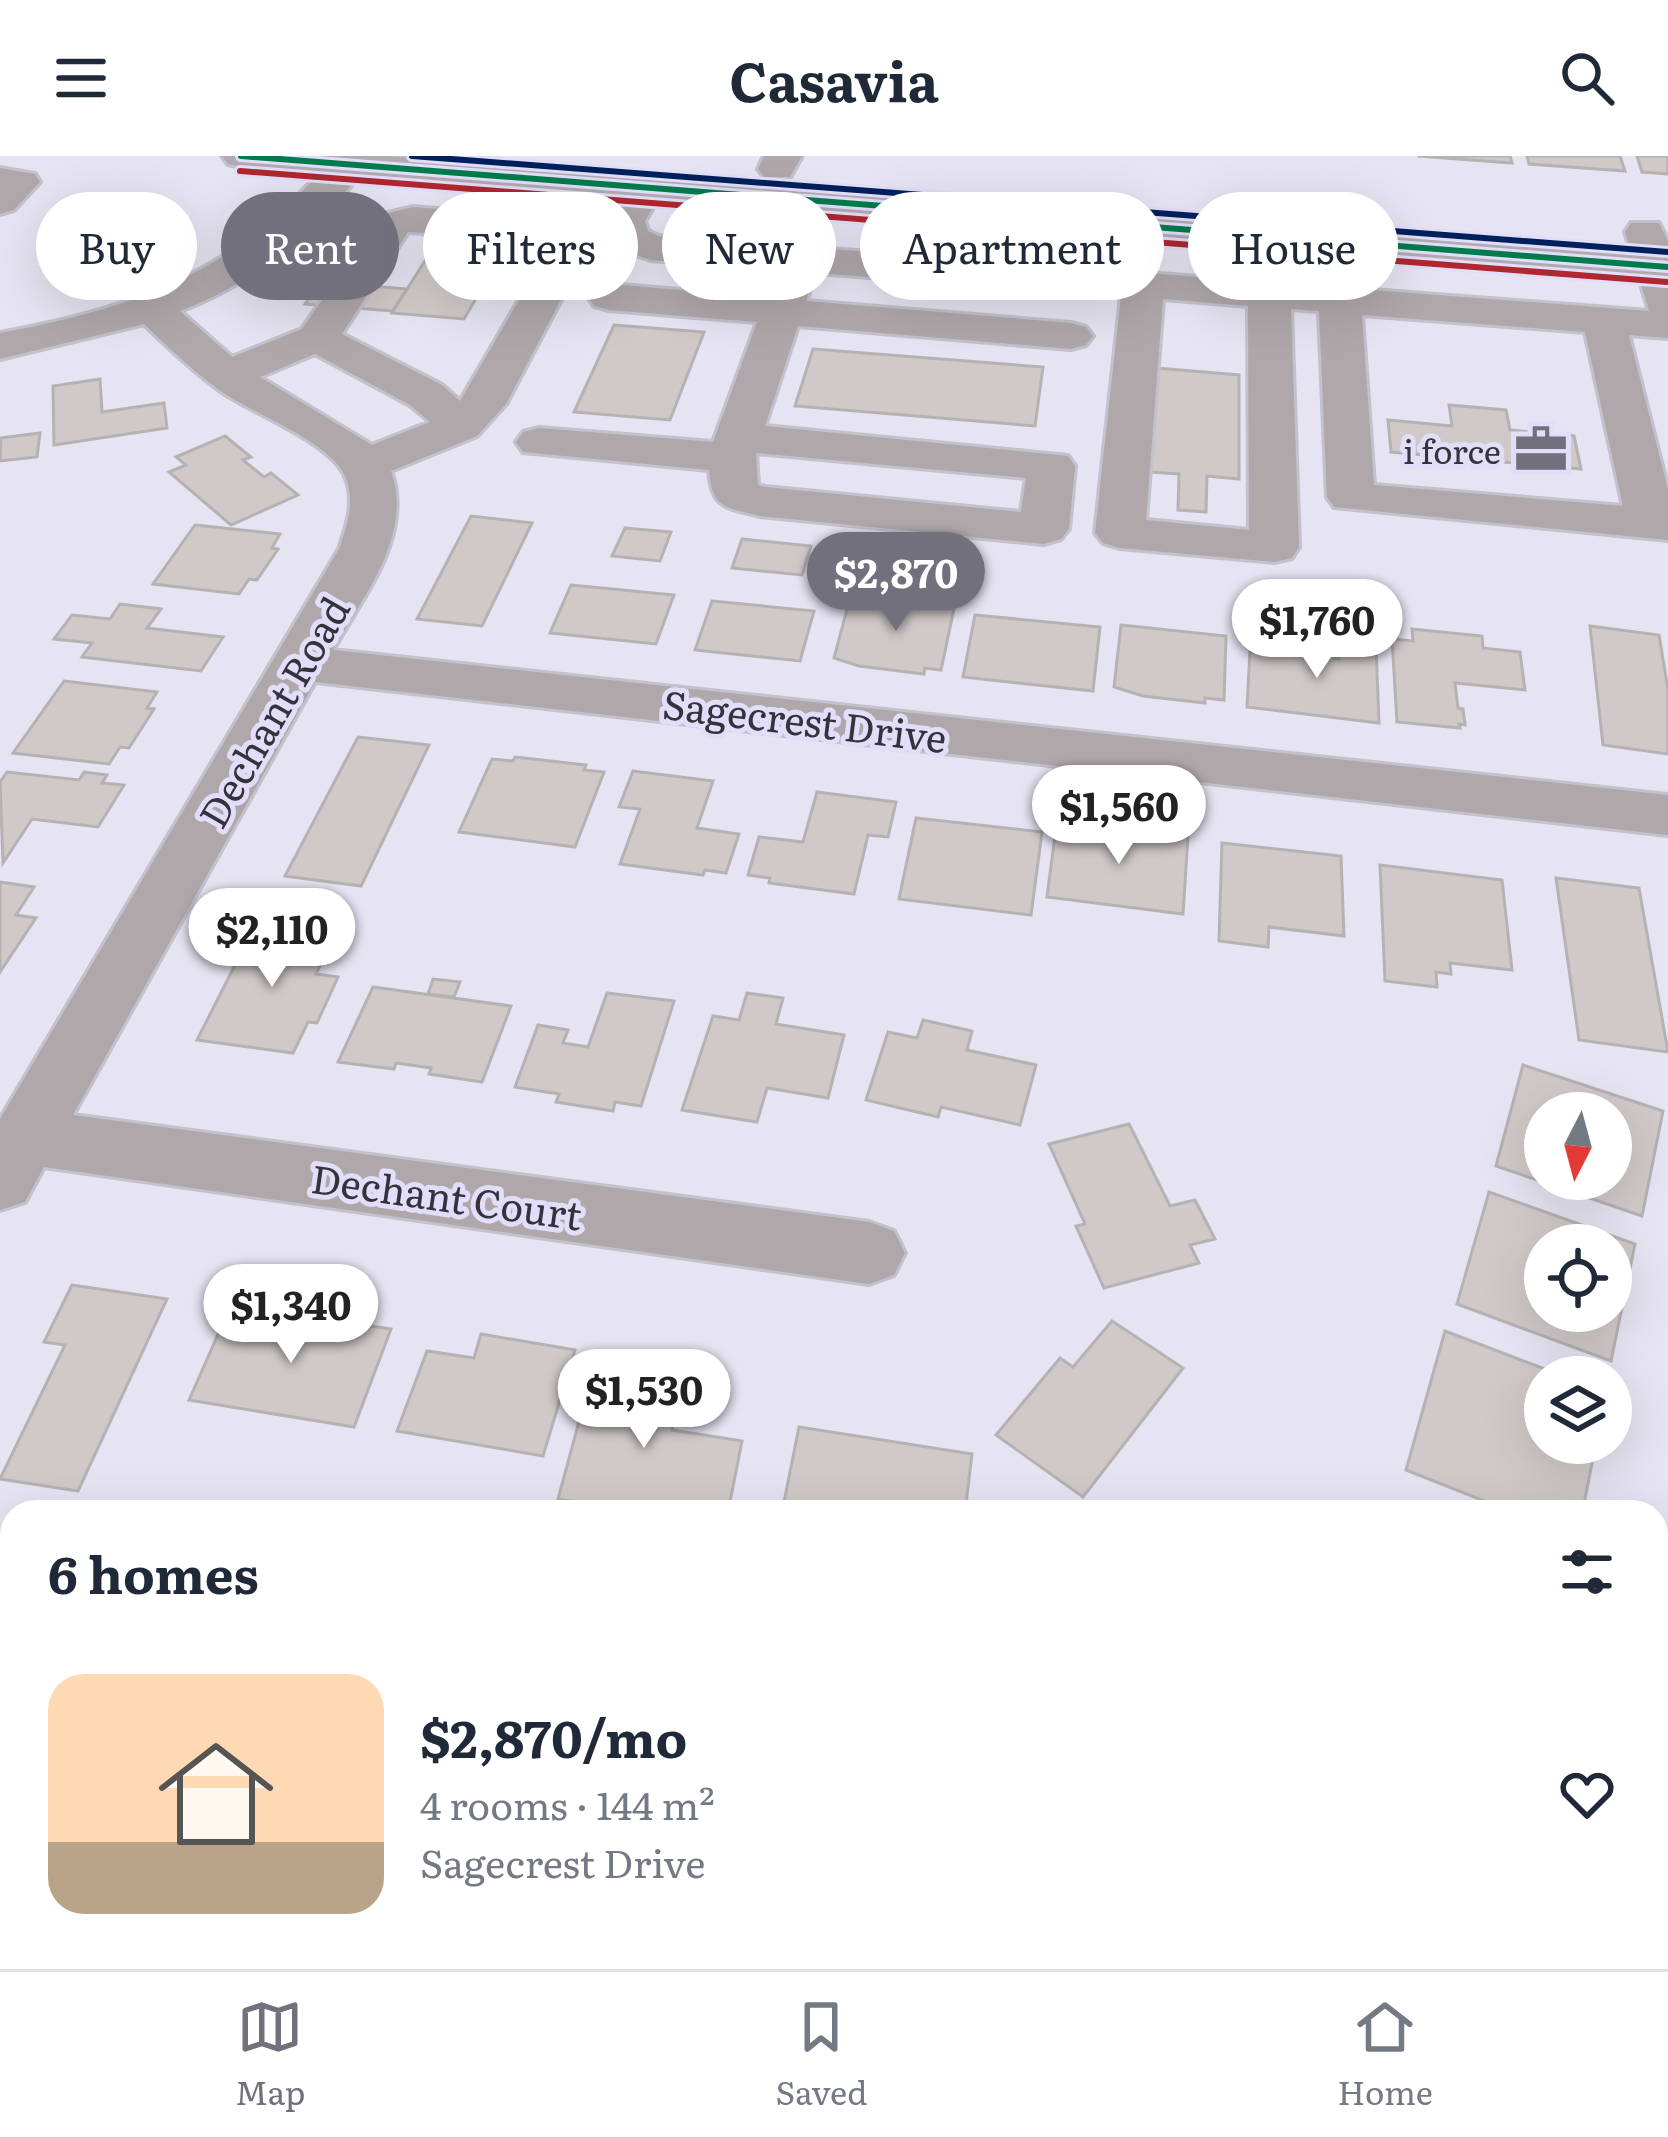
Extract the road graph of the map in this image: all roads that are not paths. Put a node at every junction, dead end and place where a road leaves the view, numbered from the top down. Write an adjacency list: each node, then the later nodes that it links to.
1 (241, 156): 4 (main road)
2 (608, 156): 3 (main road)
3 (682, 159): 5 (main road)
4 (350, 161): 7 (main road); 18 (street)
5 (780, 163): 11 (main road)
6 (0, 180): 9 (street)
7 (644, 190): 8 (street); 11 (main road)
8 (638, 200)
9 (0, 202)
10 (423, 220): 24 (street)
11 (1659, 250): 19 (street)
12 (638, 299): 20 (street)
13 (540, 300): 27 (street)
14 (787, 300): 20 (street)
15 (1142, 300): 16 (street)
16 (1269, 300)
17 (1340, 300): 21 (street); 31 (street)
18 (151, 307): 25 (street); 26 (street)
19 (1668, 308)
20 (783, 311): 23 (street); 29 (street)
21 (1604, 321): 22 (street); 31 (street)
22 (1668, 326)
23 (1071, 337)
24 (317, 338): 26 (street); 27 (street)
25 (0, 346)
26 (228, 374): 30 (street)
27 (460, 426): 30 (street)
28 (539, 442): 29 (street)
29 (735, 448): 29 (street)
30 (363, 465): 32 (street, Dechant Road)
31 (1660, 525)
32 (299, 663): 33 (street, Sagecrest Drive); 34 (street, Dechant Road)
33 (1668, 815)
34 (13, 1159): 35 (street, Dechant Court)
35 (869, 1253)

